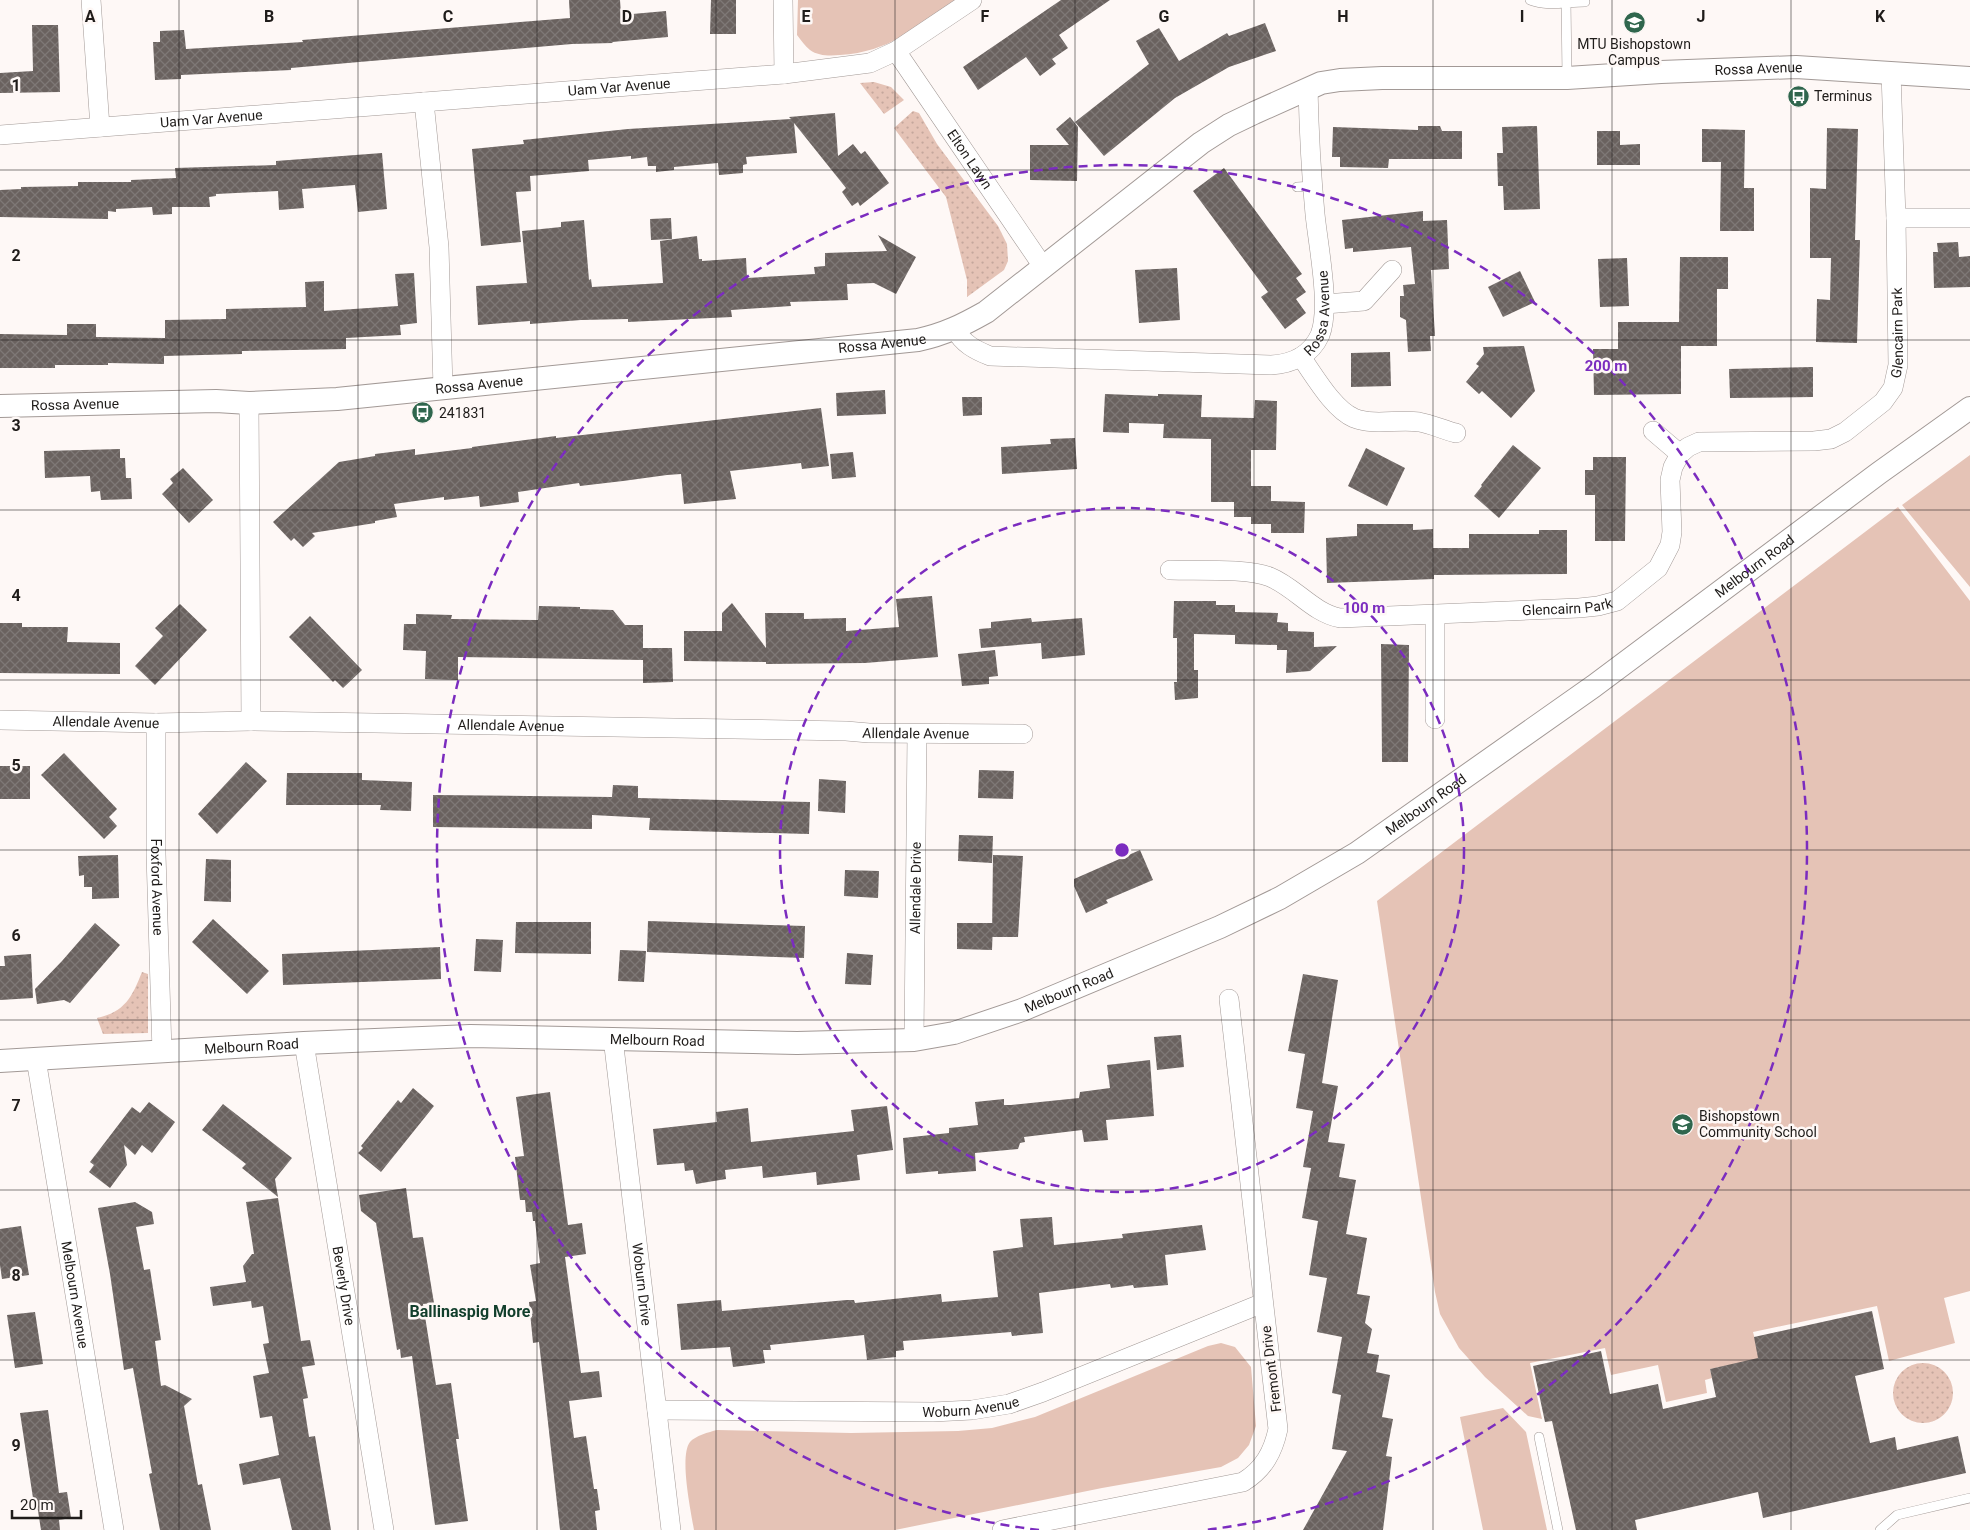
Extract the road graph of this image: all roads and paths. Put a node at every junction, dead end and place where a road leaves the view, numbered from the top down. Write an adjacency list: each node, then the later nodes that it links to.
1 (91, 0): 14 (street)
2 (784, 0): 9 (street)
3 (972, 0): 7 (street)
4 (1530, 0): 5 (lane)
5 (1566, 1): 6 (lane); 10 (lane)
6 (1585, 2)
7 (896, 51): 9 (street); 18 (street, Elton Lawn)
8 (1891, 73): 10 (street, Rossa Avenue); 11 (street, Rossa Avenue); 16 (street, Glencairn Park)
9 (784, 74): 13 (street, Uam Var Avenue)
10 (1567, 78): 12 (street, Rossa Avenue)
11 (1970, 78)
12 (1308, 88): 18 (street, Rossa Avenue); 20 (street, Rossa Avenue)
13 (424, 102): 14 (street, Uam Var Avenue); 23 (street)
14 (100, 127): 15 (street, Uam Var Avenue)
15 (0, 135)
16 (1896, 218): 17 (street); 29 (street, Glencairn Park)
17 (1970, 218)
18 (1044, 268): 21 (street, Rossa Avenue)
19 (1392, 270): 20 (street)
20 (1325, 304): 22 (street, Rossa Avenue)
21 (955, 330): 22 (street, Rossa Avenue); 23 (street, Rossa Avenue)
22 (1301, 357): 28 (street)
23 (444, 388): 24 (street, Rossa Avenue)
24 (249, 403): 25 (street, Rossa Avenue); 34 (street)
25 (0, 406)
26 (1970, 408): 40 (street, Melbourn Road)
27 (1652, 431): 29 (street)
28 (1456, 433)
29 (1680, 454): 31 (street, Glencairn Park)
30 (1170, 570): 31 (street, Glencairn Park)
31 (1435, 614): 32 (street)
32 (1435, 719)
33 (0, 720): 35 (street, Allendale Avenue)
34 (251, 721): 35 (street, Allendale Avenue); 36 (street, Allendale Avenue)
35 (156, 723): 42 (street, Foxford Avenue)
36 (917, 734): 37 (street, Allendale Avenue); 40 (street, Allendale Drive)
37 (1023, 734)
38 (1229, 999): 45 (street, Fremont Drive)
39 (612, 1038): 40 (street, Melbourn Road); 41 (street, Melbourn Road); 46 (street, Woburn Drive)
40 (914, 1040)
41 (304, 1043): 42 (street, Melbourn Road); 50 (street, Beverly Drive)
42 (162, 1052): 43 (street, Melbourn Road)
43 (36, 1059): 44 (street, Melbourn Road); 49 (street, Melbourn Avenue)
44 (0, 1061)
45 (1263, 1303): 46 (street, Woburn Avenue); 52 (street, Fremont Drive)
46 (658, 1410): 51 (street, Woburn Drive)
47 (1539, 1437): 53 (lane)
48 (1970, 1498): 54 (lane)
49 (114, 1530)
50 (384, 1530)
51 (671, 1530)
52 (1002, 1530)
53 (1558, 1530)
54 (1880, 1530)

